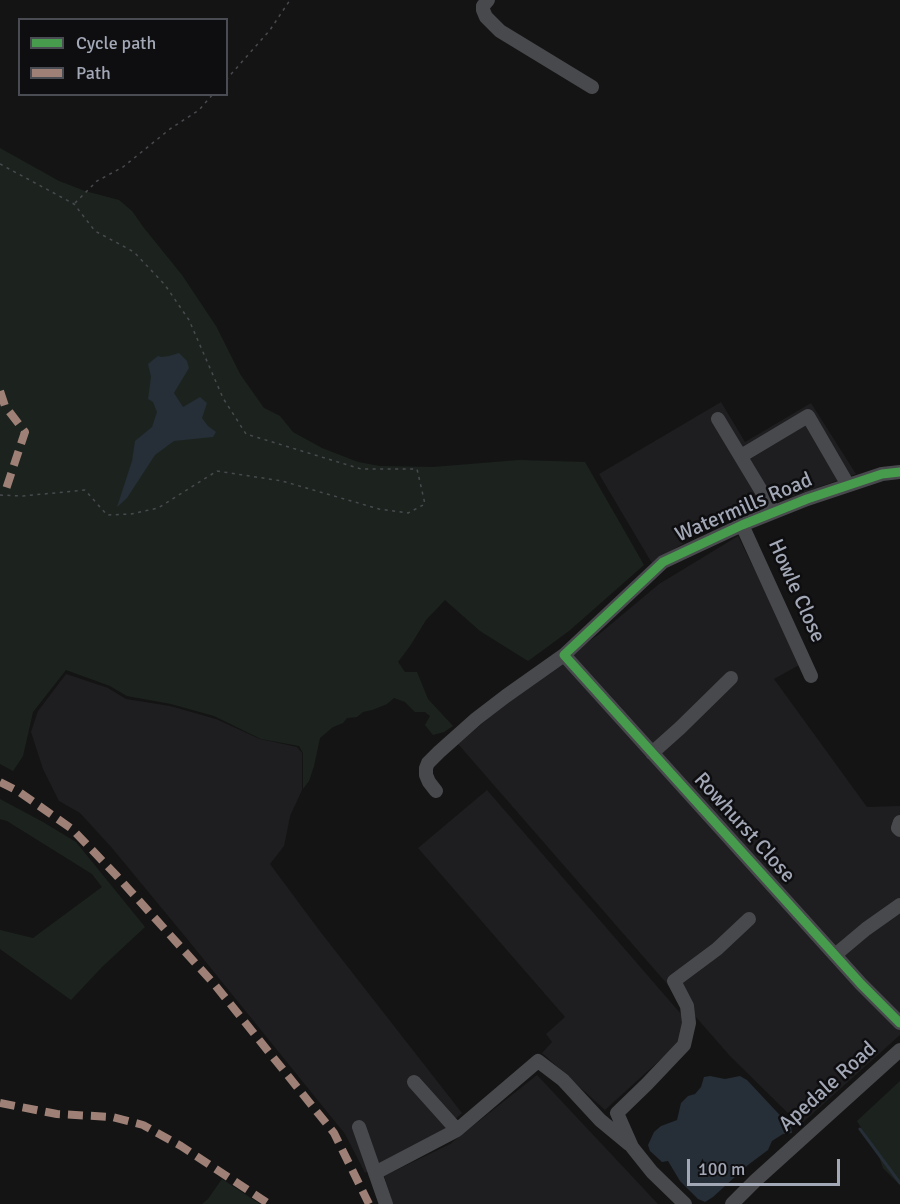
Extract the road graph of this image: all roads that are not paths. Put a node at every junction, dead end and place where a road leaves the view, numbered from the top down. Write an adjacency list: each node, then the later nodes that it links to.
1 (488, 0): 2 (street)
2 (592, 87)
3 (718, 418): 4 (street)
4 (741, 456): 6 (street); 7 (street)
5 (900, 472): 6 (street, Watermills Road)
6 (848, 485): 7 (street, Watermills Road)
7 (774, 512): 8 (street, Watermills Road)
8 (742, 525): 9 (street, Watermills Road); 10 (street, Howle Close)
9 (564, 655): 12 (street, Rowhurst Close); 13 (street, Watermills Road)
10 (811, 676)
11 (730, 678): 12 (street)
12 (652, 753): 18 (street, Rowhurst Close)
13 (436, 790)
14 (900, 822): 15 (street)
15 (900, 830)
16 (900, 905): 18 (street)
17 (749, 919): 24 (street)
18 (835, 955): 19 (street, Rowhurst Close)
19 (900, 1023)
20 (900, 1050): 28 (street, Apedale Road)
21 (414, 1082): 23 (street)
22 (359, 1127): 25 (street)
23 (457, 1130): 24 (street); 25 (street)
24 (632, 1147): 27 (street)
25 (375, 1173): 26 (street)
26 (386, 1204)
27 (685, 1204)
28 (732, 1204)

